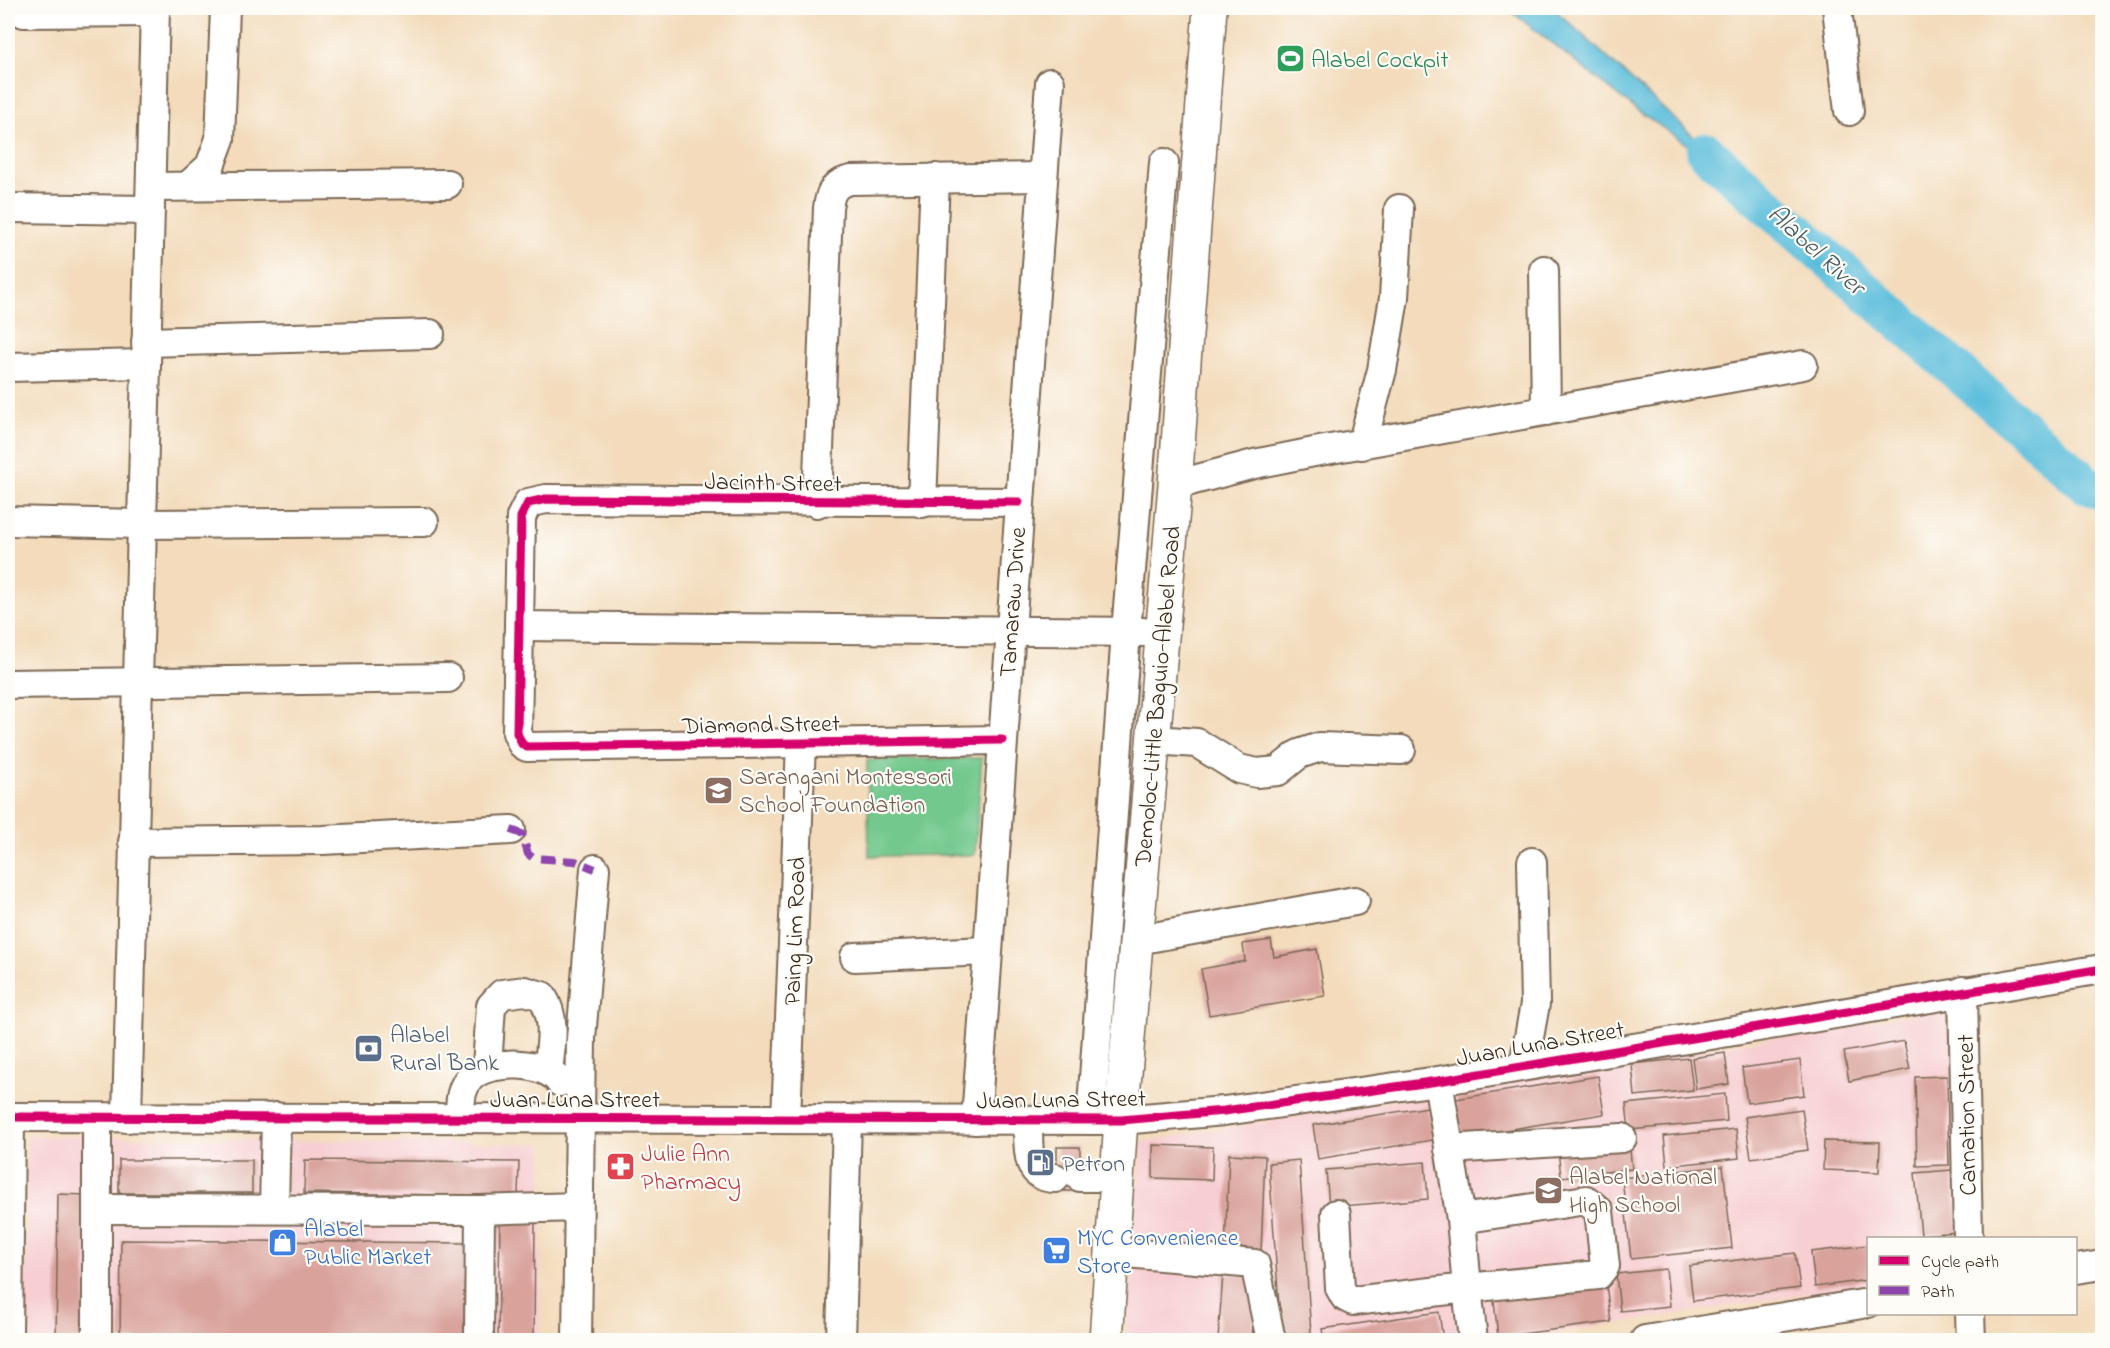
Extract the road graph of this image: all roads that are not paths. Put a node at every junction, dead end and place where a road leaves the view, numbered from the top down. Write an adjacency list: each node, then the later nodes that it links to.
1 (225, 8): 14 (street)
2 (1210, 8): 7 (main road, Demoloc-Little Baguio-Alabel Road)
3 (1219, 8): 7 (main road, Demoloc-Little Baguio-Alabel Road)
4 (1837, 8): 9 (street)
5 (155, 10): 6 (street); 15 (street)
6 (24, 13)
7 (1207, 51): 25 (main road, Demoloc-Little Baguio-Alabel Road)
8 (1050, 83): 11 (street, Tamaraw Drive)
9 (1849, 111)
10 (1164, 163): 34 (street)
11 (1043, 177): 12 (street); 26 (street, Tamaraw Drive)
12 (935, 178): 27 (street); 28 (street)
13 (447, 184): 14 (street)
14 (188, 186): 15 (street)
15 (150, 198): 16 (street); 20 (street)
16 (8, 208)
17 (1399, 209): 24 (street)
18 (1544, 270): 23 (street)
19 (430, 334): 20 (street)
20 (146, 353): 22 (street); 31 (street)
21 (1803, 365): 23 (street)
22 (8, 367)
23 (1546, 411): 24 (street)
24 (1362, 445): 25 (street)
25 (1175, 485): 35 (main road, Demoloc-Little Baguio-Alabel Road)
26 (1019, 502): 28 (street, Jacinth Street); 33 (street, Tamaraw Drive)
27 (817, 503): 28 (street, Jacinth Street); 32 (street, Jacinth Street)
28 (922, 503)
29 (8, 521): 31 (street)
30 (424, 522): 31 (street)
31 (141, 524): 38 (street)
32 (519, 626): 33 (street); 41 (street, Diamond Street)
33 (1010, 631): 34 (street); 39 (street, Tamaraw Drive)
34 (1126, 632): 35 (street); 67 (street)
35 (1163, 633): 40 (main road, Demoloc-Little Baguio-Alabel Road)
36 (448, 678): 38 (street)
37 (8, 684): 38 (street)
38 (137, 684): 44 (street)
39 (1002, 740): 41 (street, Diamond Street); 49 (street, Tamaraw Drive)
40 (1154, 741): 42 (street); 48 (main road, Demoloc-Little Baguio-Alabel Road)
41 (801, 743): 63 (street, Paing Lim Road)
42 (1401, 750)
43 (511, 830): 44 (street)
44 (133, 842): 61 (street)
45 (1532, 862): 53 (street)
46 (595, 869): 57 (street)
47 (1355, 901): 48 (street)
48 (1137, 940): 67 (main road, Demoloc-Little Baguio-Alabel Road)
49 (987, 951): 50 (street); 65 (street, Tamaraw Drive)
50 (855, 957)
51 (2103, 969): 52 (street, Juan Luna Street)
52 (1963, 992): 53 (street, Juan Luna Street); 78 (street, Carnation Street)
53 (1524, 1065): 56 (street, Juan Luna Street)
54 (487, 1067): 55 (street); 55 (street); 62 (street)
55 (548, 1071): 57 (street)
56 (1438, 1081): 67 (street, Juan Luna Street); 69 (street)
57 (571, 1108): 62 (street, Juan Luna Street); 63 (street, Juan Luna Street); 72 (street)
58 (9, 1117): 60 (street, Juan Luna Street); 71 (street)
59 (276, 1117): 61 (street, Juan Luna Street); 62 (street, Juan Luna Street); 74 (street)
60 (97, 1118): 61 (street, Juan Luna Street); 73 (street)
61 (127, 1118)
62 (460, 1118)
63 (786, 1119): 64 (street, Juan Luna Street)
64 (847, 1119): 65 (street, Juan Luna Street); 89 (street)
65 (976, 1120): 66 (street, Juan Luna Street)
66 (1028, 1120): 67 (street, Juan Luna Street); 70 (street)
67 (1106, 1120): 70 (main road, Demoloc-Little Baguio-Alabel Road)
68 (1622, 1138): 69 (street)
69 (1449, 1149): 77 (street)
70 (1117, 1177): 79 (main road, Demoloc-Little Baguio-Alabel Road)
71 (8, 1200): 85 (street)
72 (578, 1208): 75 (street); 88 (street)
73 (97, 1209): 74 (street); 86 (street)
74 (274, 1209): 75 (street)
75 (480, 1210): 87 (street)
76 (1336, 1214): 82 (street)
77 (1461, 1219): 82 (street); 82 (street)
78 (1968, 1237)
79 (1114, 1252): 90 (main road, Demoloc-Little Baguio-Alabel Road); 91 (street)
80 (2103, 1265): 81 (street)
81 (2077, 1269)
82 (1467, 1288): 92 (street)
83 (1867, 1303): 93 (street)
84 (1970, 1315): 94 (street)
85 (8, 1341)
86 (97, 1341)
87 (479, 1341)
88 (577, 1341)
89 (841, 1341)
90 (1106, 1341)
91 (1271, 1341)
92 (1473, 1341)
93 (1645, 1341)
94 (1971, 1341)

